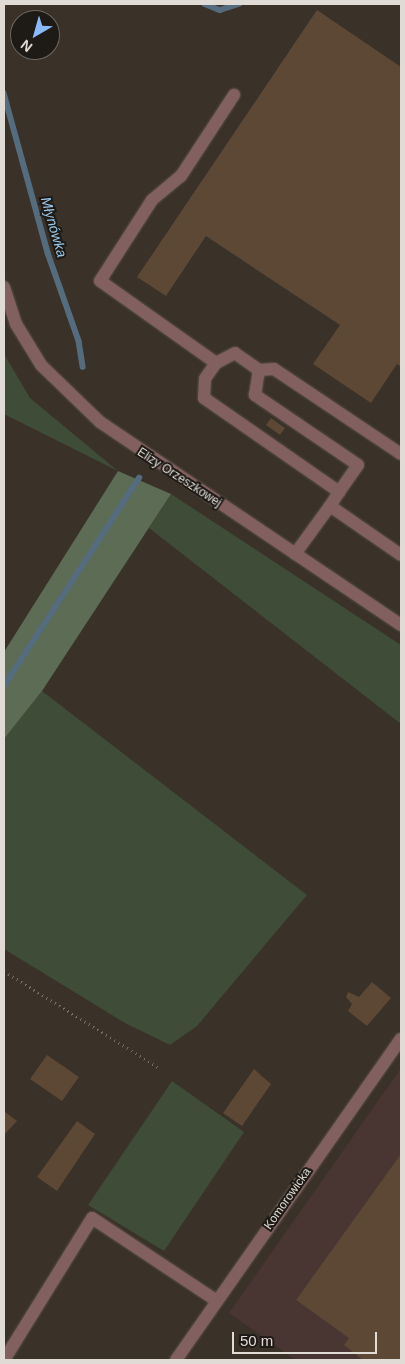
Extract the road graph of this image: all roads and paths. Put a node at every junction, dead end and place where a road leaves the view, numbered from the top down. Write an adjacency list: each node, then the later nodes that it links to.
1 (234, 95): 3 (street)
2 (4, 287): 8 (street, Elizy Orzeszkowej)
3 (216, 363): 4 (street); 6 (street)
4 (259, 370): 5 (street); 6 (street)
5 (401, 454)
6 (340, 492): 7 (street)
7 (330, 506): 8 (street); 9 (street)
8 (295, 554): 10 (street, Elizy Orzeszkowej)
9 (401, 555)
10 (401, 625)
11 (4, 970): 13 (path)
12 (401, 1039): 14 (street, Komorowicka)
13 (159, 1068)
14 (217, 1301): 15 (street); 16 (street, Komorowicka)
15 (4, 1360)
16 (176, 1360)

